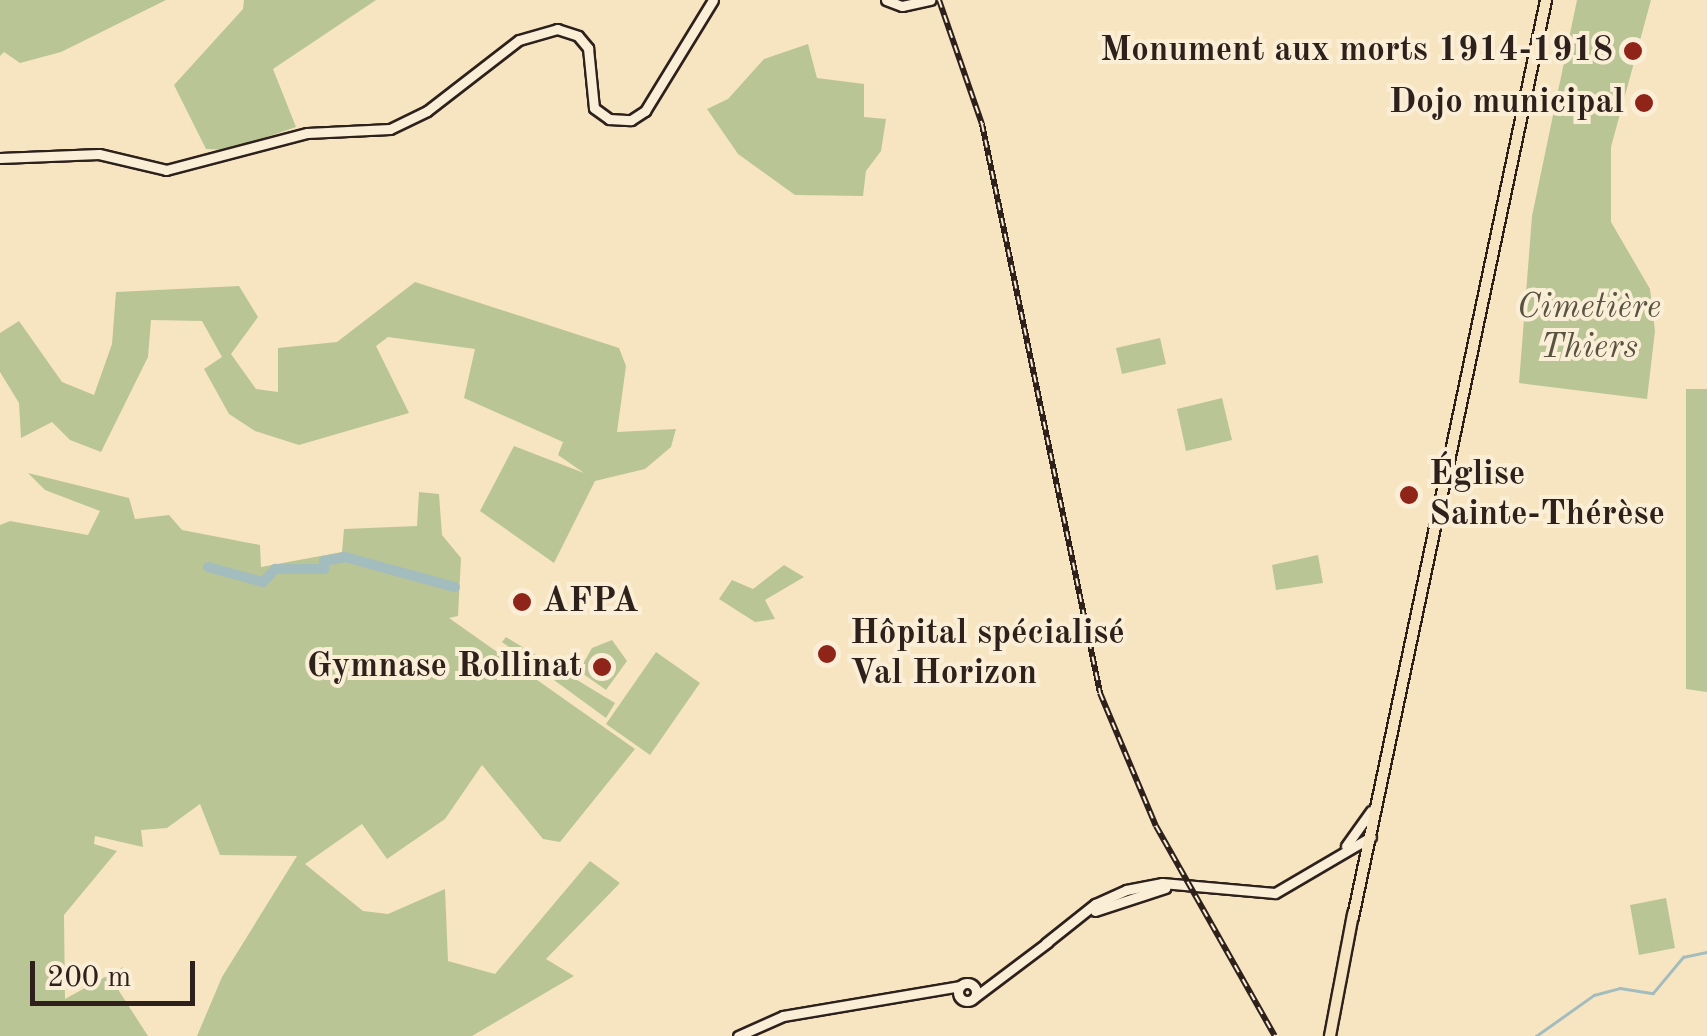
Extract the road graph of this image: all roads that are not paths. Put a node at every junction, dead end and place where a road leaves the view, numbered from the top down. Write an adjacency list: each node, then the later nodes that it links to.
1 (713, 0): 5 (street)
2 (886, 0): 4 (street)
3 (1546, 0): 6 (main road)
4 (929, 1)
5 (0, 158)
6 (1364, 847): 8 (street); 9 (main road); 9 (main road); 12 (main road)
7 (1152, 884): 8 (street); 10 (street); 11 (street)
8 (1173, 886): 11 (street)
9 (1360, 895): 12 (main road)
10 (1106, 898): 13 (street); 14 (street)
11 (1118, 900): 13 (street)
12 (1353, 917): 20 (main road)
13 (1066, 930): 14 (street)
14 (1046, 943): 15 (street)
15 (992, 982): 16 (street); 18 (street)
16 (972, 984): 17 (street); 18 (street)
17 (960, 991): 18 (street); 19 (street)
18 (975, 997)
19 (738, 1036)
20 (1328, 1036)

